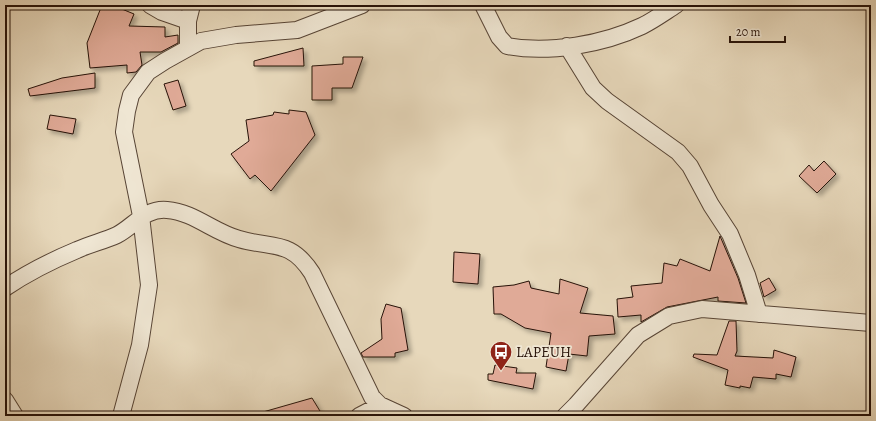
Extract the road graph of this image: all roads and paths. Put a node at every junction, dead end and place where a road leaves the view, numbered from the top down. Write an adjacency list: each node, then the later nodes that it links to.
1 (150, 5): 5 (street)
2 (362, 5): 7 (street)
3 (483, 5): 6 (street)
4 (676, 5): 6 (street)
5 (190, 13): 7 (street)
6 (567, 46): 10 (street)
7 (188, 48): 8 (street)
8 (141, 216): 9 (street); 13 (street); 15 (street)
9 (5, 288)
10 (759, 314): 11 (street); 18 (street)
11 (871, 323)
12 (5, 400): 14 (street)
13 (380, 405): 16 (street); 17 (street)
14 (15, 416)
15 (121, 416)
16 (358, 416)
17 (404, 416)
18 (565, 416)

